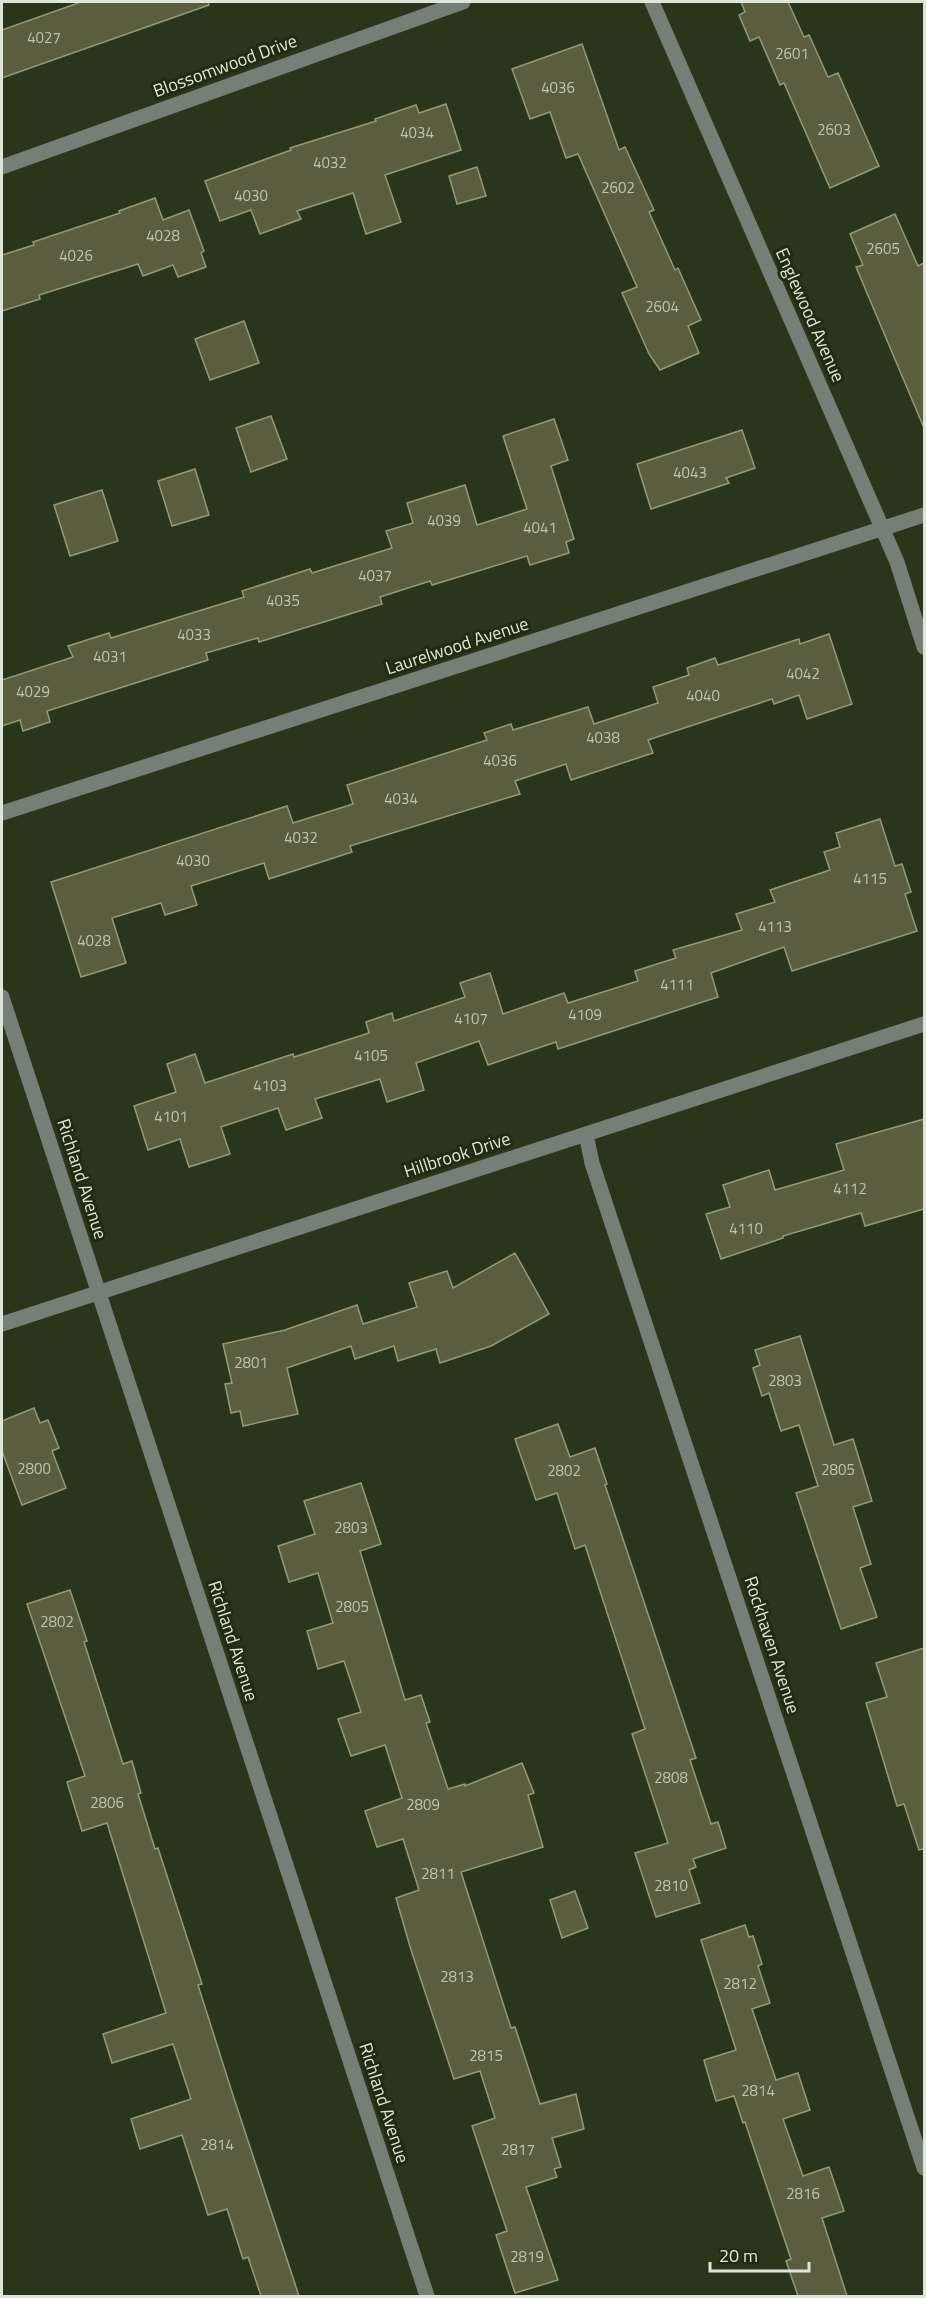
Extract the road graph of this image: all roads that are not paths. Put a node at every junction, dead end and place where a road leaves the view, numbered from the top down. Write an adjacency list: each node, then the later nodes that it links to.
1 (462, 2): 3 (street, Blossomwood Drive)
2 (652, 2): 5 (street, Englewood Avenue)
3 (2, 167)
4 (924, 514): 5 (street, Laurelwood Avenue)
5 (882, 529): 6 (street, Englewood Avenue); 7 (street, Laurelwood Avenue)
6 (924, 647)
7 (2, 813)
8 (2, 997): 11 (street, Richland Avenue)
9 (924, 1024): 10 (street, Hillbrook Drive)
10 (586, 1134): 11 (street, Hillbrook Drive); 13 (street, Rockhaven Avenue)
11 (100, 1292): 12 (street, Hillbrook Drive); 14 (street, Richland Avenue)
12 (2, 1323)
13 (924, 2168)
14 (427, 2296)

